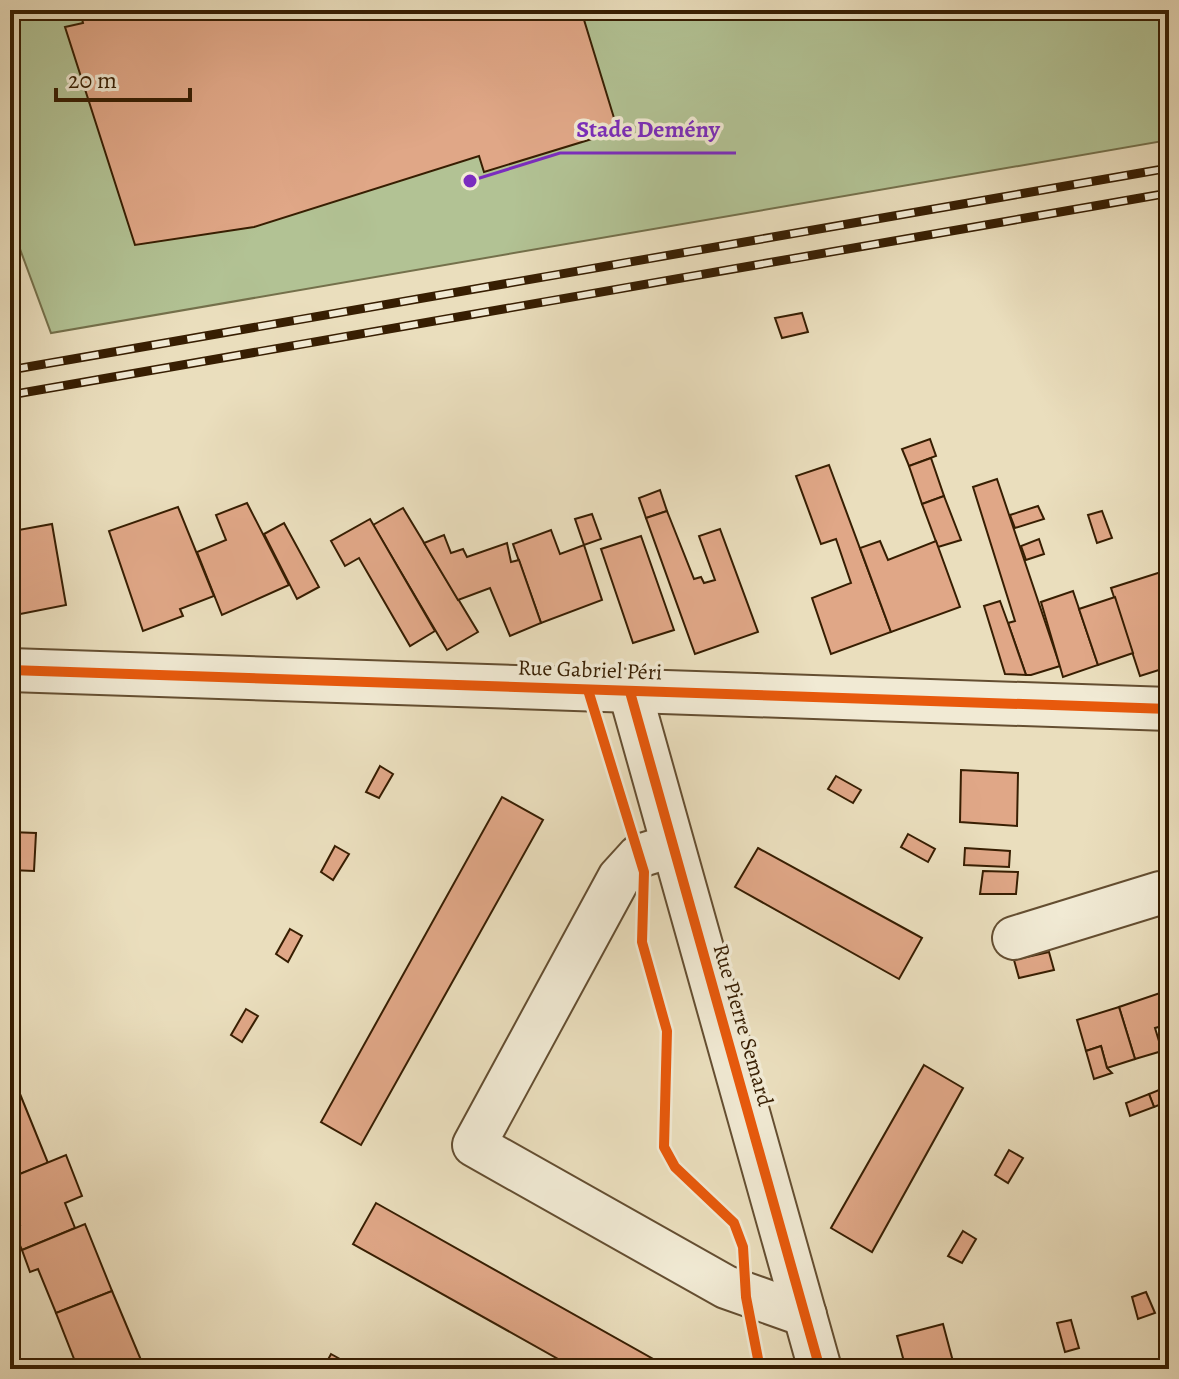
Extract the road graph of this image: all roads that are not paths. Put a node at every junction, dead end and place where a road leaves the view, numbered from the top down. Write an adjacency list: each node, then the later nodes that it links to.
1 (10, 670): 2 (street, Rue Gabriel Péri)
2 (630, 692): 3 (street, Rue Gabriel Péri); 4 (street, Rue Pierre Semard)
3 (1169, 709)
4 (671, 846): 7 (street, Rue Pierre Semard); 7 (street)
5 (1166, 892): 6 (street)
6 (1014, 938)
7 (805, 1315): 8 (street, Rue Pierre Semard)
8 (820, 1369)

